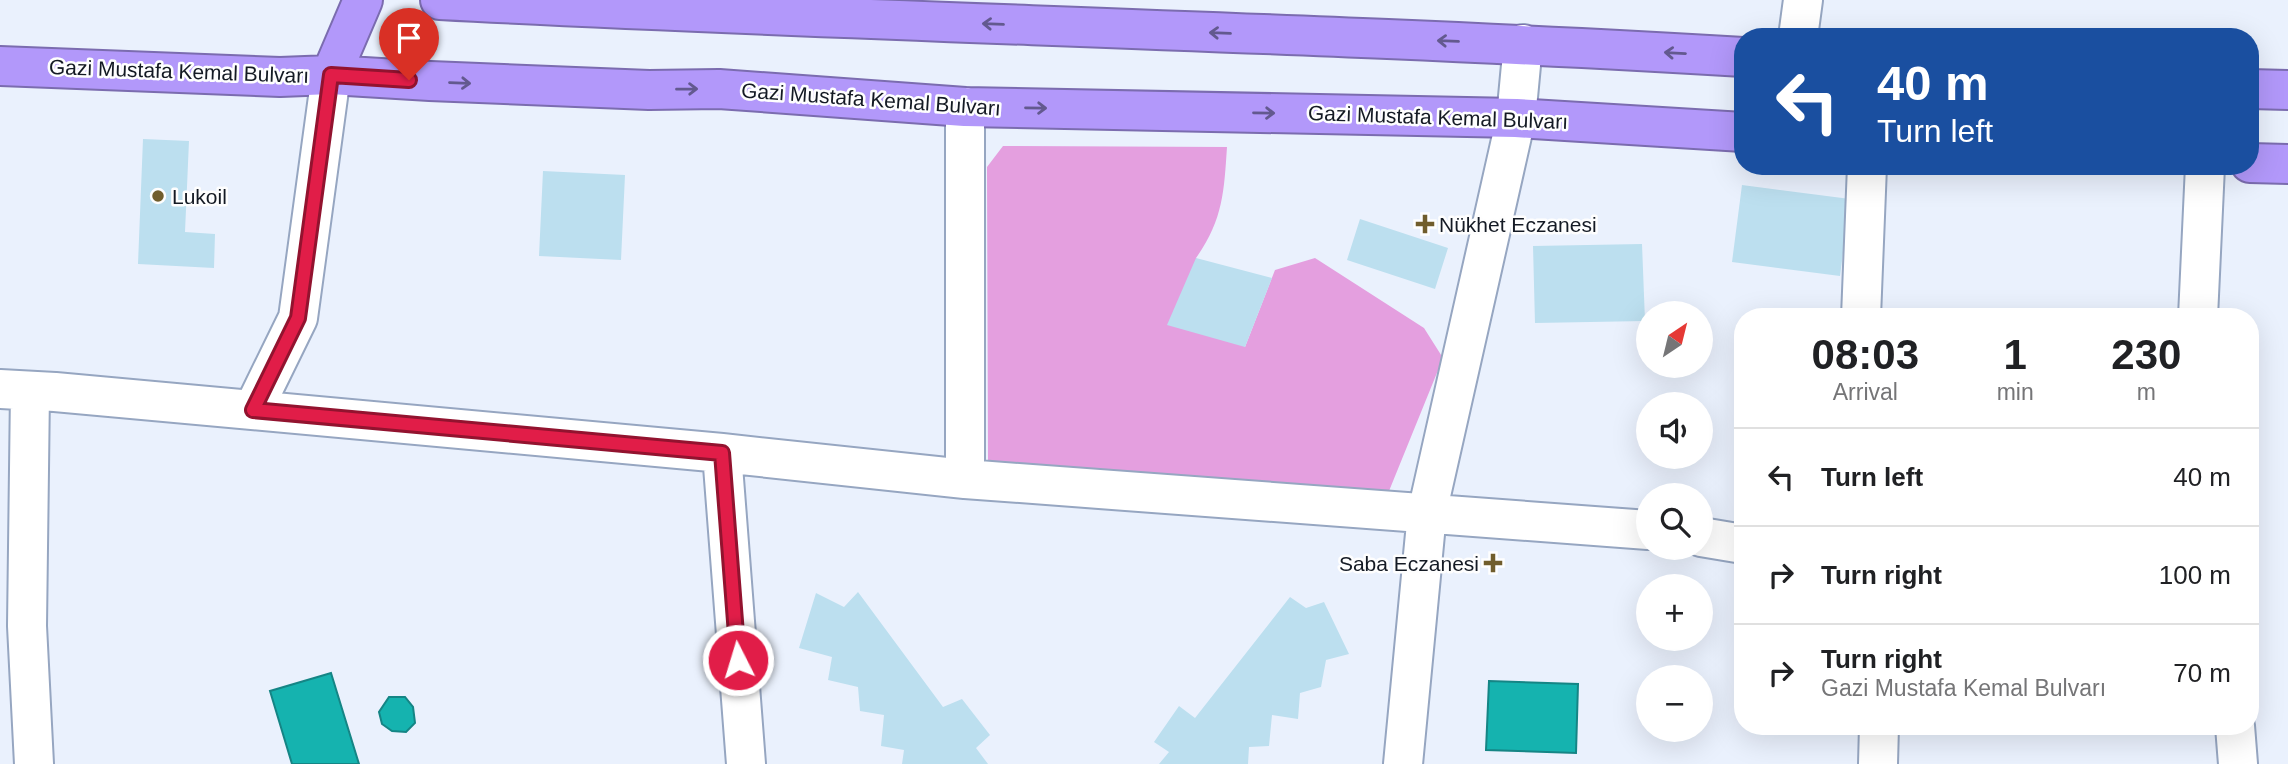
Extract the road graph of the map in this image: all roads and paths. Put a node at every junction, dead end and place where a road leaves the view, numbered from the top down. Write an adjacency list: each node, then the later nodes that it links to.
1 (363, 0): 9 (highway)
2 (440, 0): 4 (highway)
3 (1803, 0): 5 (street)
4 (617, 5): 6 (highway, one-way to 4)
5 (1799, 28)
6 (1523, 44): 7 (highway, one-way to 6); 13 (street)
7 (1734, 56)
8 (0, 66): 9 (highway, Gazi Mustafa Kemal Bulvarı)
9 (331, 75): 12 (highway, Gazi Mustafa Kemal Bulvarı, one-way to 12); 22 (street)
10 (2259, 89): 11 (highway)
11 (2288, 90)
12 (965, 107): 13 (highway, Gazi Mustafa Kemal Bulvarı, one-way to 13); 24 (street)
13 (1516, 118): 14 (highway, Gazi Mustafa Kemal Bulvarı); 25 (street)
14 (1734, 131)
15 (2259, 163): 16 (highway)
16 (2288, 164)
17 (1867, 175): 19 (street)
18 (2204, 175): 20 (street)
19 (1861, 308)
20 (2198, 308)
21 (15, 390): 22 (street); 29 (street)
22 (253, 410): 23 (street)
23 (722, 453): 24 (street); 33 (street)
24 (965, 479): 25 (street)
25 (1427, 513): 26 (street); 34 (street)
26 (1636, 529)
27 (1713, 539): 28 (street)
28 (1734, 542)
29 (14, 626): 32 (street)
30 (1879, 735): 35 (street)
31 (2236, 735): 36 (street)
32 (34, 764)
33 (746, 764)
34 (1403, 764)
35 (1878, 764)
36 (2238, 764)

